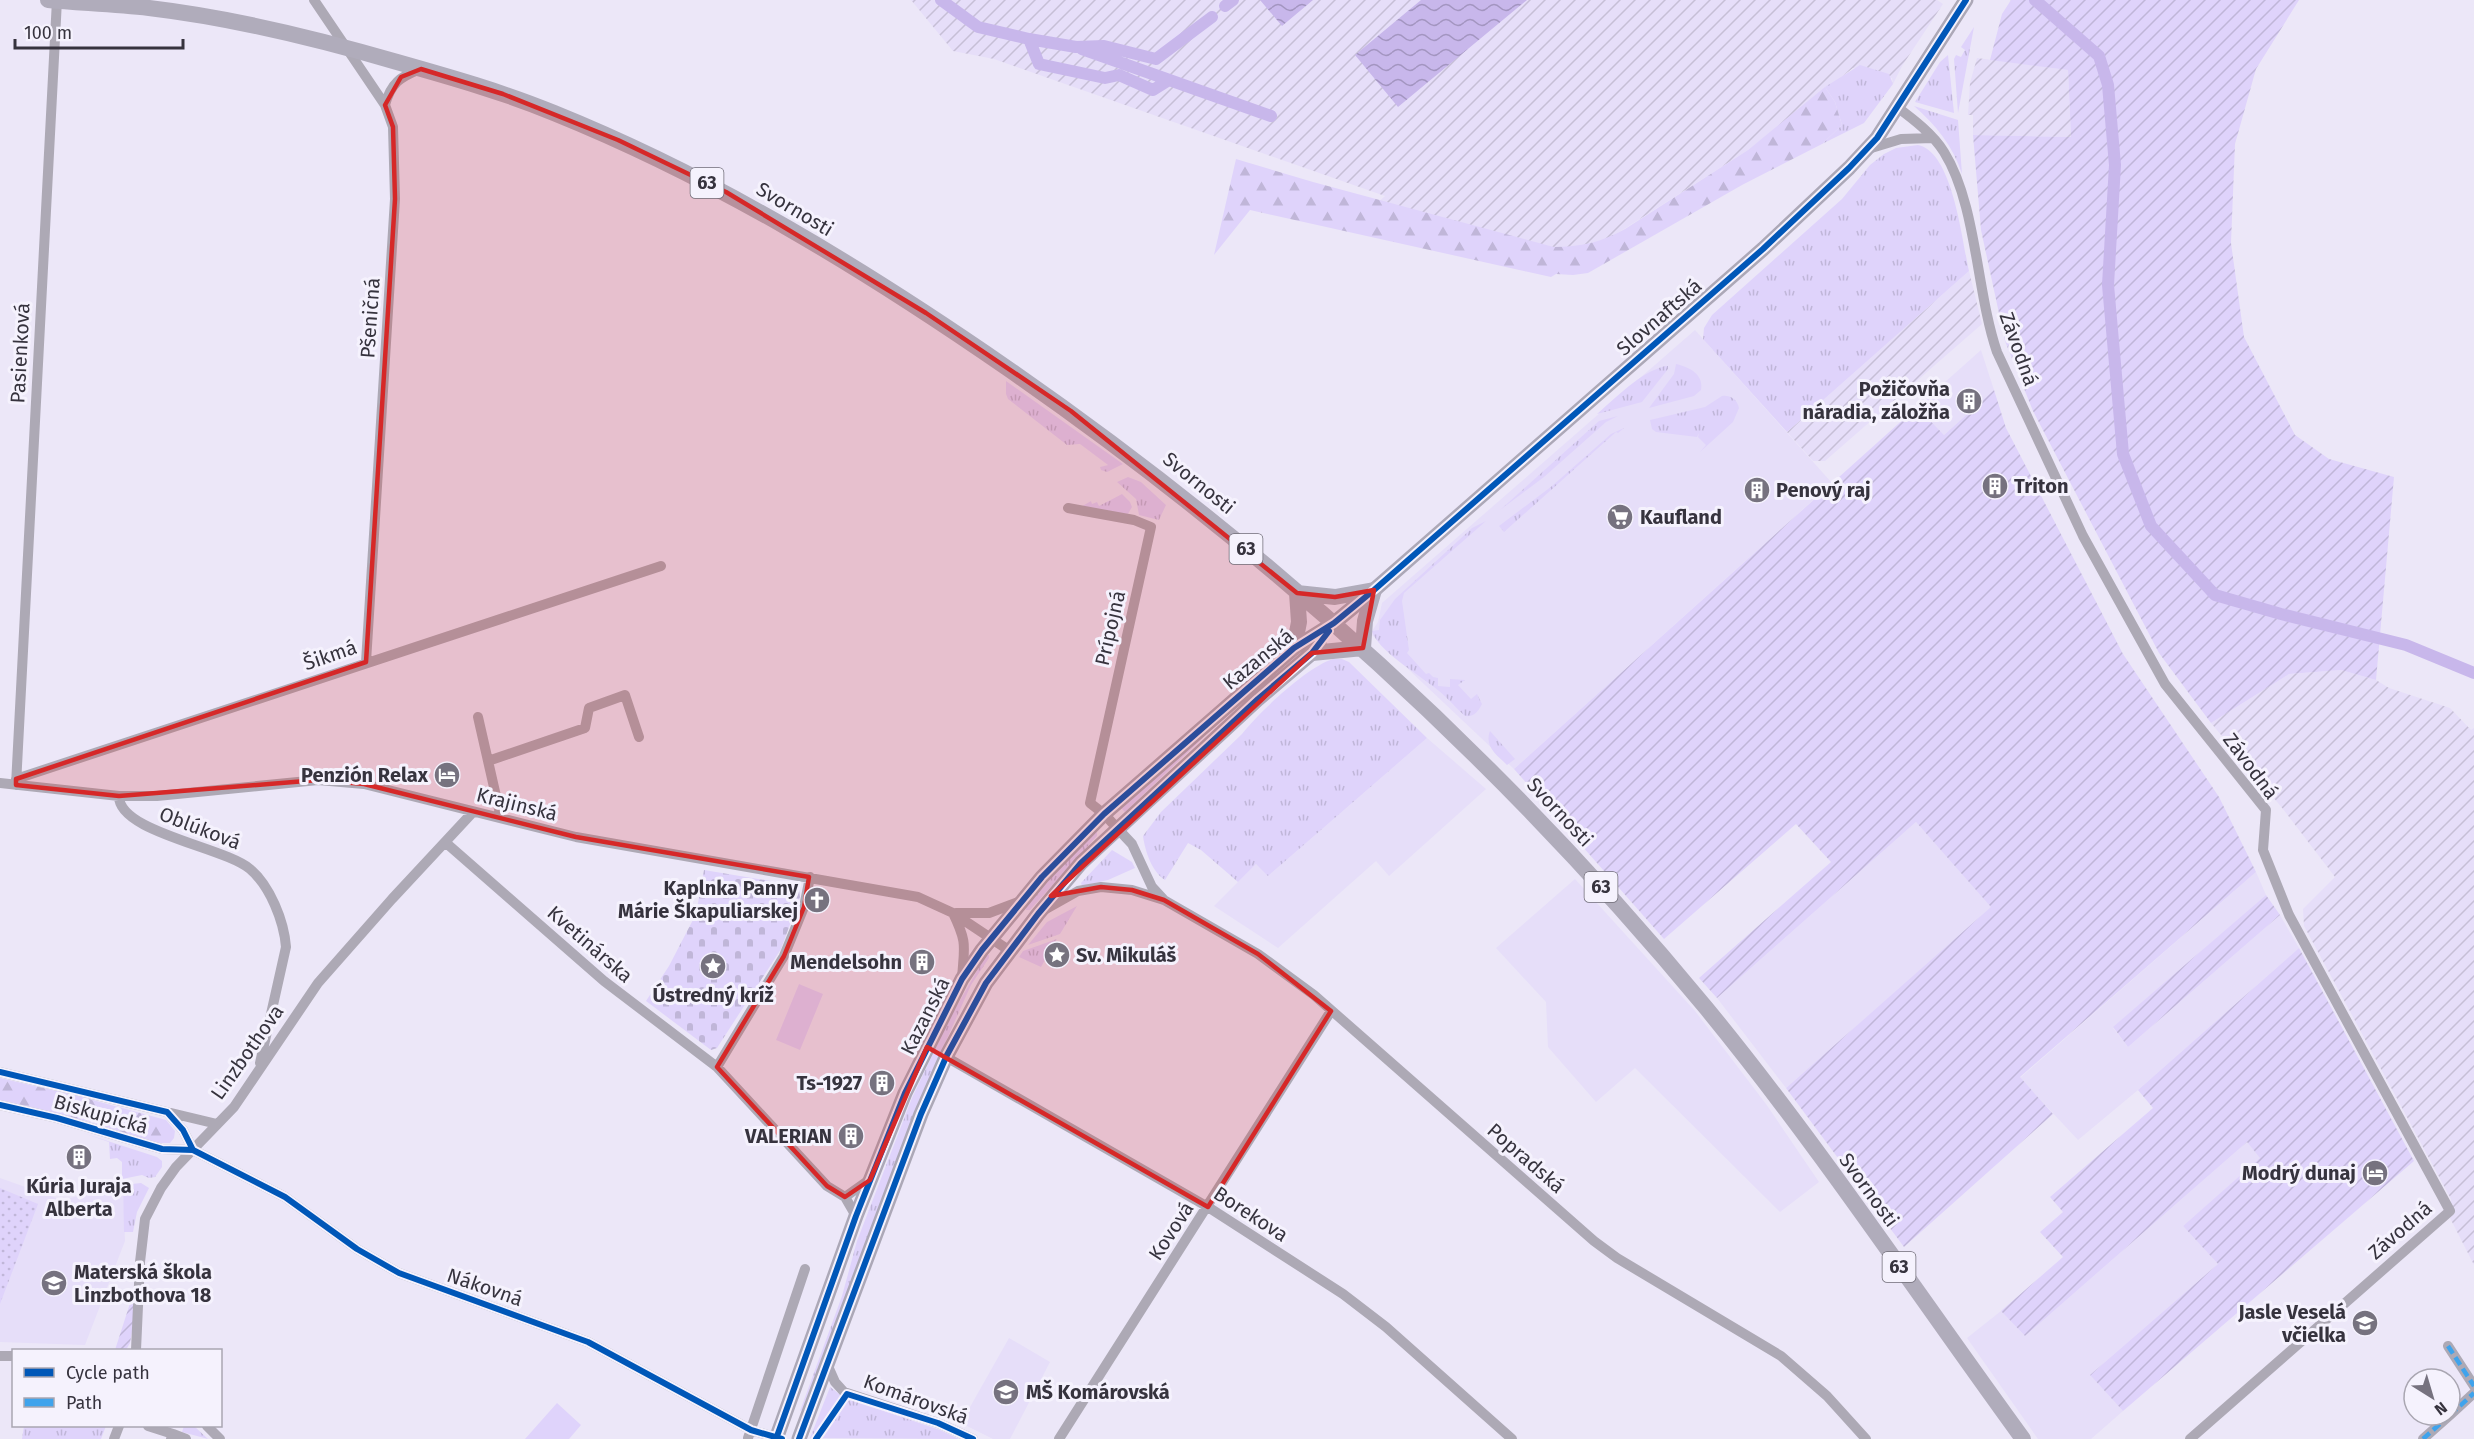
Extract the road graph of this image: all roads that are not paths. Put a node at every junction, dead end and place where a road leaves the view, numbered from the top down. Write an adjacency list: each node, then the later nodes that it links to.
1 (48, 0): 2 (main road, Svornosti / 63)
2 (57, 0): 5 (main road, Svornosti / 63); 23 (street, Pasienková)
3 (314, 0): 5 (street, Pšeničná)
4 (1966, 0): 8 (main road, Slovnaftská)
5 (344, 46): 6 (main road, Svornosti / 63); 7 (street, Pšeničná)
6 (421, 69): 7 (street); 14 (main road, Svornosti / 63)
7 (385, 105): 19 (street, Pšeničná)
8 (1897, 107): 9 (street, Závodná); 10 (main road, Slovnaftská)
9 (1933, 138): 10 (street); 73 (street, Závodná)
10 (1867, 149): 13 (main road, Slovnaftská)
11 (1068, 508): 27 (street, Prípojná)
12 (661, 566): 19 (street, Šikmá)
13 (1374, 590): 14 (main road); 15 (main road, Slovnaftská); 17 (main road)
14 (1297, 593): 15 (main road, Svornosti / 63); 16 (main road)
15 (1334, 623): 16 (main road, Kazanská); 17 (main road, Svornosti / 63); 18 (main road, Kazanská)
16 (1294, 648): 27 (main road, Kazanská)
17 (1363, 648): 18 (main road); 72 (main road, Svornosti / 63)
18 (1312, 653): 29 (main road, Kazanská)
19 (366, 662): 23 (street, Šikmá)
20 (478, 717): 22 (street)
21 (639, 737): 22 (street)
22 (488, 760): 28 (street)
23 (16, 782): 24 (street, Krajinská); 25 (street, Krajinská)
24 (0, 783)
25 (119, 796): 26 (street, Krajinská); 42 (street, Oblúková)
26 (473, 812): 28 (street, Krajinská); 30 (street, Linzbothova)
27 (1104, 814): 29 (street, Popradská); 33 (main road, Kazanská)
28 (501, 818): 31 (street, Krajinská)
29 (1118, 829): 32 (street, Popradská); 35 (main road, Kazanská)
30 (445, 842): 41 (street, Kvetinárska); 42 (street, Linzbothova)
31 (810, 878): 34 (street, Krajinská); 41 (street)
32 (1164, 900): 35 (street, Popradská); 39 (street, Popradská)
33 (1021, 901): 34 (street); 36 (main road, Kazanská)
34 (953, 913): 36 (street, Krajinská); 38 (street)
35 (1038, 914): 37 (main road, Kazanská)
36 (991, 937): 37 (street, Krajinská); 38 (main road, Kazanská)
37 (1010, 951): 40 (main road, Kazanská)
38 (962, 979): 48 (main road, Kazanská)
39 (1331, 1011): 50 (street, Kovová); 71 (street, Popradská)
40 (945, 1057): 50 (street, Borekova); 55 (main road, Kazanská)
41 (717, 1067): 49 (street, Kvetinárska)
42 (258, 1069): 46 (street, Linzbothova)
43 (0, 1072): 45 (street, Biskupická)
44 (0, 1105): 47 (street, Biskupická)
45 (168, 1112): 46 (street, Biskupická); 47 (street)
46 (216, 1124): 47 (street, Linzbothova)
47 (193, 1150): 54 (street, Linzbothova); 62 (street, Nákovná)
48 (870, 1180): 49 (street); 51 (main road, Kazanská)
49 (844, 1197): 51 (street, Kvetinárska)
50 (1208, 1207): 69 (street, Kovová); 70 (street, Borekova)
51 (856, 1216): 66 (main road, Kazanská)
52 (805, 1269): 62 (street)
53 (2448, 1346): 56 (street)
54 (136, 1349)
55 (827, 1364): 67 (main road, Kazanská); 68 (street, Komárovská)
56 (2474, 1386)
57 (2474, 1394): 58 (street)
58 (2462, 1404)
59 (152, 1427): 63 (street)
60 (209, 1427): 65 (street)
61 (2436, 1427): 74 (street)
62 (749, 1434): 66 (street, Nákovná)
63 (172, 1437): 64 (street)
64 (186, 1439)
65 (220, 1439)
66 (778, 1439)
67 (799, 1439)
68 (973, 1439)
69 (1059, 1439)
70 (1512, 1439)
71 (1866, 1439)
72 (2023, 1439)
73 (2190, 1439)
74 (2423, 1439)

